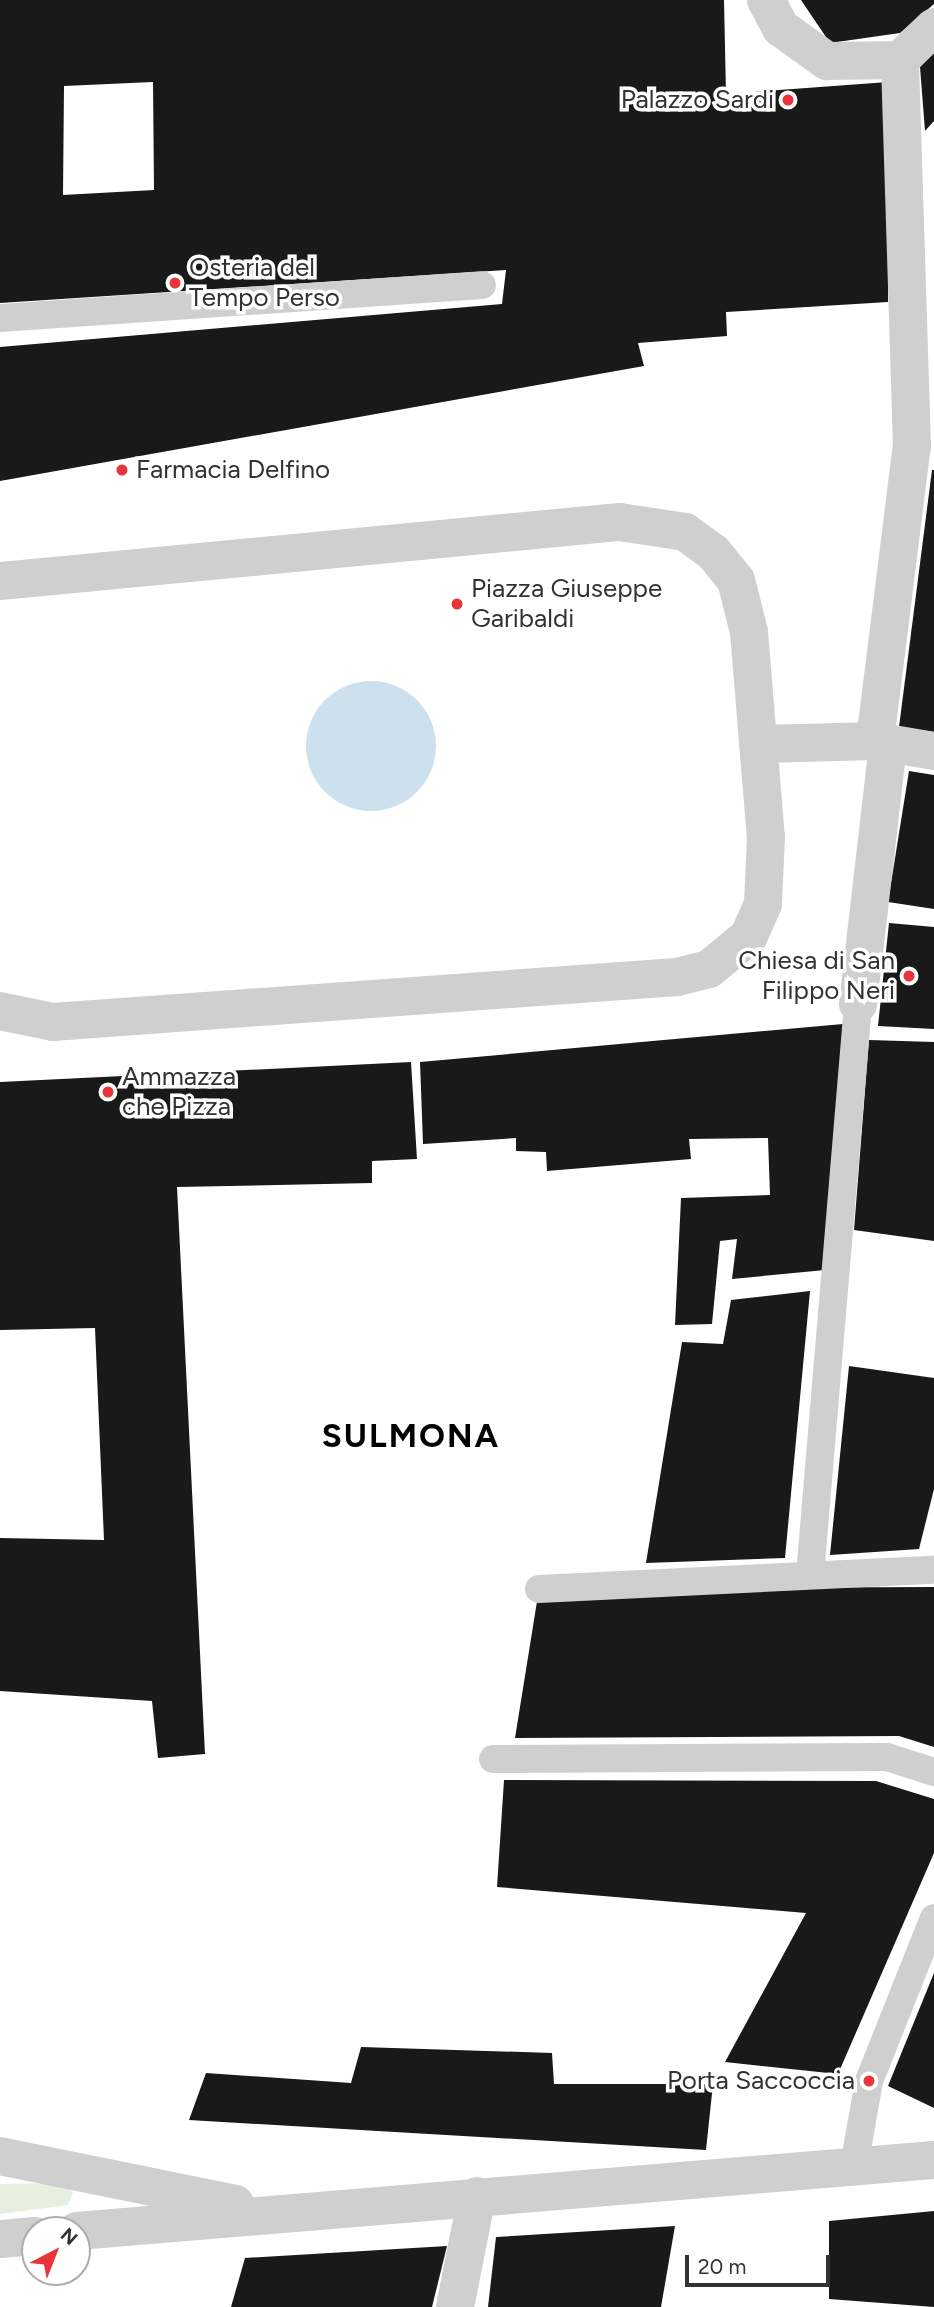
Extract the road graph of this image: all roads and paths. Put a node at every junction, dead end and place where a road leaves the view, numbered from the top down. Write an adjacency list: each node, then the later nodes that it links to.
1 (766, 0): 3 (street)
2 (934, 27): 3 (street)
3 (900, 60): 6 (street)
4 (482, 285): 5 (lane)
5 (0, 318)
6 (923, 441): 8 (street)
7 (0, 581): 9 (street)
8 (882, 742): 9 (street); 10 (street); 11 (street)
9 (758, 744): 12 (street)
10 (934, 751)
11 (858, 1004): 14 (lane)
12 (0, 1011)
13 (934, 1570): 14 (lane)
14 (810, 1575): 15 (lane)
15 (539, 1589)
16 (493, 1759): 17 (lane)
17 (934, 1772)
18 (934, 1918): 21 (lane)
19 (0, 2156): 22 (street)
20 (934, 2160): 21 (street)
21 (854, 2166): 23 (street)
22 (107, 2175): 24 (street); 25 (street)
23 (477, 2196): 24 (street); 29 (street)
24 (268, 2211): 26 (street)
25 (82, 2216)
26 (91, 2230)
27 (21, 2237): 28 (street)
28 (0, 2239)
29 (455, 2307)

